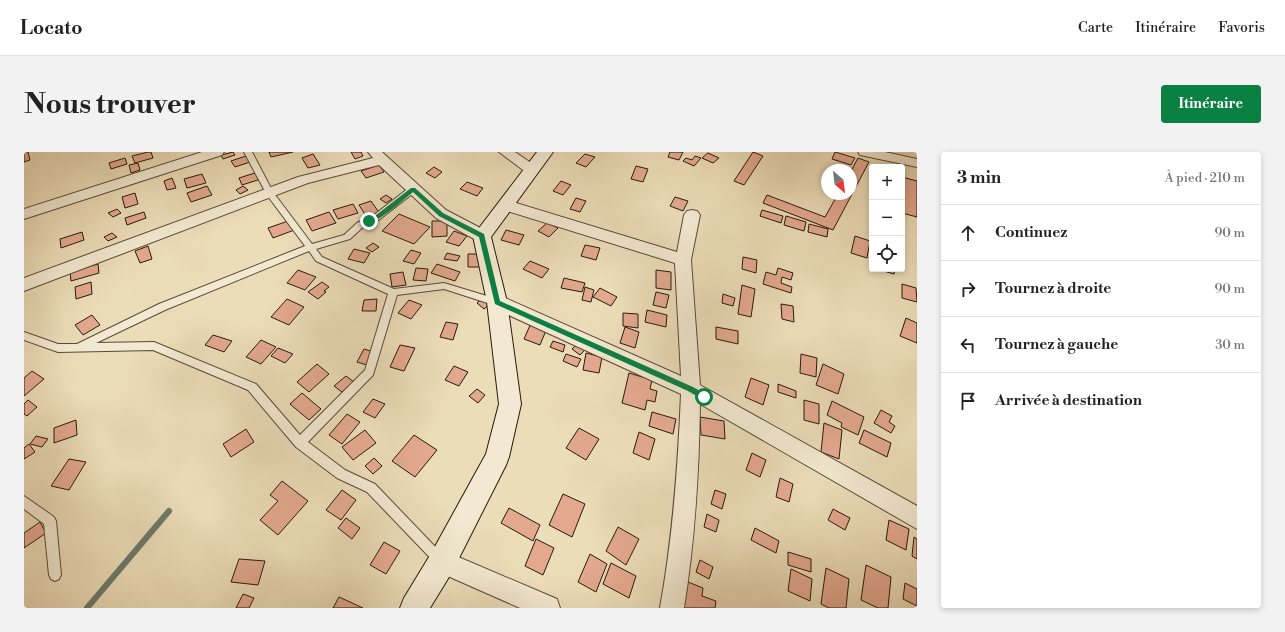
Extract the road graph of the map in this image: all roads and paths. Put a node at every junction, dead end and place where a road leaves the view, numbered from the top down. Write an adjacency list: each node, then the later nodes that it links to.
1 (217, 152): 12 (street)
2 (248, 152): 10 (lane)
3 (506, 152): 8 (street)
4 (545, 152): 8 (street)
5 (865, 152): 7 (street)
6 (378, 156): 9 (street); 10 (street)
7 (917, 163)
8 (532, 170): 11 (street)
9 (413, 189): 14 (street); 15 (lane)
10 (270, 192): 15 (lane); 17 (street)
11 (506, 205): 14 (street); 16 (street)
12 (24, 214)
13 (692, 215): 16 (street)
14 (482, 236): 19 (street)
15 (311, 247): 18 (lane); 21 (lane)
16 (683, 260): 22 (street)
17 (24, 285)
18 (393, 292): 19 (lane); 23 (lane)
19 (497, 302): 22 (street); 26 (street)
20 (24, 336): 21 (lane)
21 (78, 348): 23 (lane)
22 (691, 389): 25 (street); 30 (street)
23 (300, 443): 26 (lane)
24 (24, 502): 27 (lane)
25 (917, 518)
26 (442, 562): 28 (street); 29 (street)
27 (55, 574)
28 (414, 608)
29 (548, 608)
30 (672, 608)

